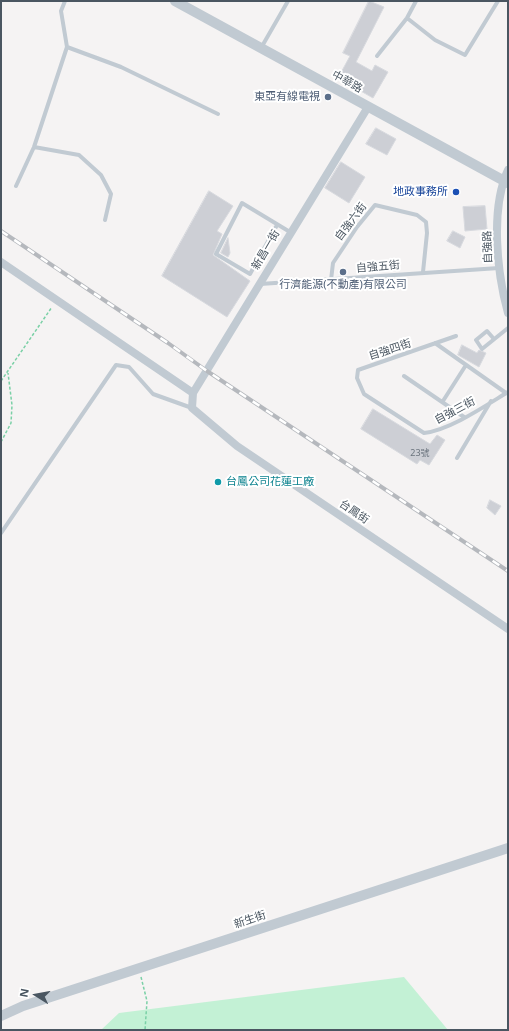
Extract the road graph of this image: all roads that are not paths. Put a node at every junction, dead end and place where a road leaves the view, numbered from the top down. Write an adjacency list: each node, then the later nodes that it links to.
1 (65, 1): 7 (lane)
2 (175, 1): 8 (street, 中華路)
3 (288, 1): 8 (lane)
4 (416, 1): 6 (lane)
5 (498, 1): 6 (lane)
6 (407, 18): 9 (lane)
7 (67, 47): 11 (lane); 12 (lane)
8 (261, 48): 10 (street, 中華路)
9 (377, 56)
10 (368, 107): 14 (street, 中華路); 18 (street, 新昌一街)
11 (218, 114)
12 (34, 148): 15 (lane); 16 (lane)
13 (508, 170): 14 (street, 自強路)
14 (506, 182): 20 (street, 自強路)
15 (16, 186)
16 (105, 220)
17 (277, 225): 17 (lane); 18 (lane)
18 (290, 232): 23 (street, 新昌一街)
19 (1, 262): 33 (street)
20 (499, 268): 21 (lane, 自強五街); 24 (street, 自強路)
21 (423, 272): 22 (lane, 自強五街); 22 (lane, 自強六街)
22 (331, 280): 23 (lane, 自強五街)
23 (259, 285): 33 (street, 新昌一街)
24 (508, 313)
25 (508, 328): 27 (lane)
26 (456, 336): 28 (lane, 自強四街)
27 (494, 339): 27 (lane)
28 (435, 343): 29 (lane); 31 (lane, 自強四街)
29 (466, 365): 32 (lane); 34 (lane)
30 (404, 376): 34 (lane)
31 (357, 378): 37 (lane, 自強三街)
32 (507, 392): 35 (lane, 自強三街)
33 (193, 394): 36 (street, 新昌一街)
34 (443, 401): 37 (lane)
35 (492, 401): 37 (lane, 自強三街); 38 (lane)
36 (192, 408): 39 (lane); 40 (street, 台鳳街)
37 (464, 417)
38 (457, 458)
39 (1, 533)
40 (508, 629)
41 (508, 848): 42 (street, 新生街)
42 (3, 1012)

